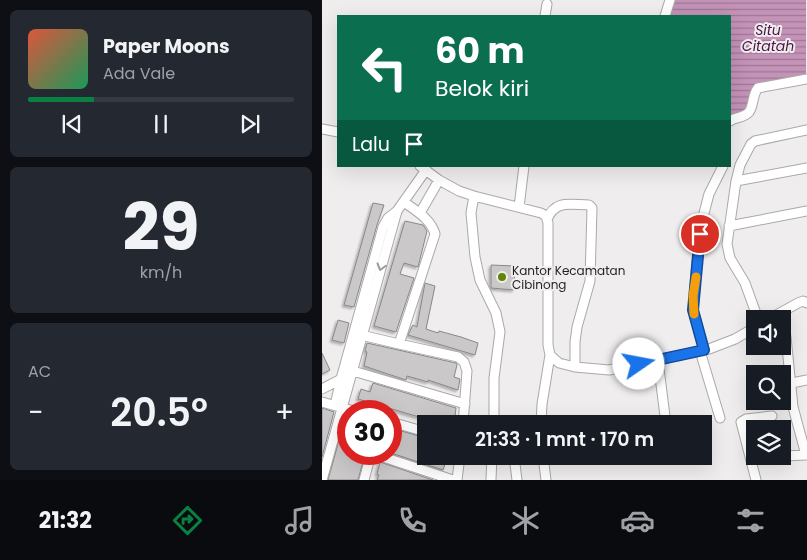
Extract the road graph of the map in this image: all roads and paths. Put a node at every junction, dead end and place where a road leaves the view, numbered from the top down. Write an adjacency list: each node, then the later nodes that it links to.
1 (670, 0): 4 (street)
2 (547, 4): 3 (street)
3 (545, 15)
4 (666, 15)
5 (806, 79): 6 (street)
6 (731, 122)
7 (322, 129): 9 (street)
8 (806, 130): 14 (street)
9 (337, 132)
10 (524, 167): 18 (street)
11 (723, 167): 30 (street)
12 (423, 168): 15 (street); 17 (street)
13 (806, 168): 14 (street)
14 (736, 181): 23 (street)
15 (442, 182): 16 (street); 21 (street)
16 (474, 196): 18 (street); 48 (street)
17 (404, 202): 19 (street); 21 (street)
18 (519, 207): 22 (street)
19 (397, 211): 28 (street, one-way to 28); 35 (street)
20 (806, 211): 23 (street)
21 (420, 213): 29 (street)
22 (547, 218): 31 (street); 33 (street)
23 (729, 226): 25 (street)
24 (806, 301): 26 (street)
25 (755, 310)
26 (786, 310)
27 (746, 332): 30 (street)
28 (361, 336): 29 (street); 34 (street)
29 (399, 344): 45 (street)
30 (702, 350): 32 (street); 52 (street)
31 (550, 355): 33 (street); 49 (street)
32 (658, 360): 33 (street); 50 (street)
33 (575, 367)
34 (353, 371): 41 (street); 45 (street)
35 (341, 379): 38 (street); 40 (street)
36 (806, 380): 37 (street)
37 (791, 383)
38 (326, 387): 39 (street)
39 (338, 400)
40 (340, 400)
41 (341, 400)
42 (791, 401): 56 (street)
43 (322, 402): 44 (street)
44 (337, 402)
45 (465, 404): 47 (street)
46 (337, 415): 65 (street)
47 (464, 415)
48 (494, 415)
49 (541, 415)
50 (665, 415)
51 (772, 416): 55 (street)
52 (720, 418)
53 (402, 425): 54 (street)
54 (417, 429)
55 (746, 441)
56 (806, 455): 57 (street)
57 (791, 456)
58 (402, 463): 67 (street)
59 (369, 465): 66 (street)
60 (458, 465): 67 (street)
61 (492, 465): 68 (street)
62 (515, 465): 69 (street)
63 (544, 465): 70 (street)
64 (752, 465): 71 (street)
65 (322, 480)
66 (364, 480)
67 (455, 480)
68 (491, 480)
69 (517, 480)
70 (546, 480)
71 (756, 480)

